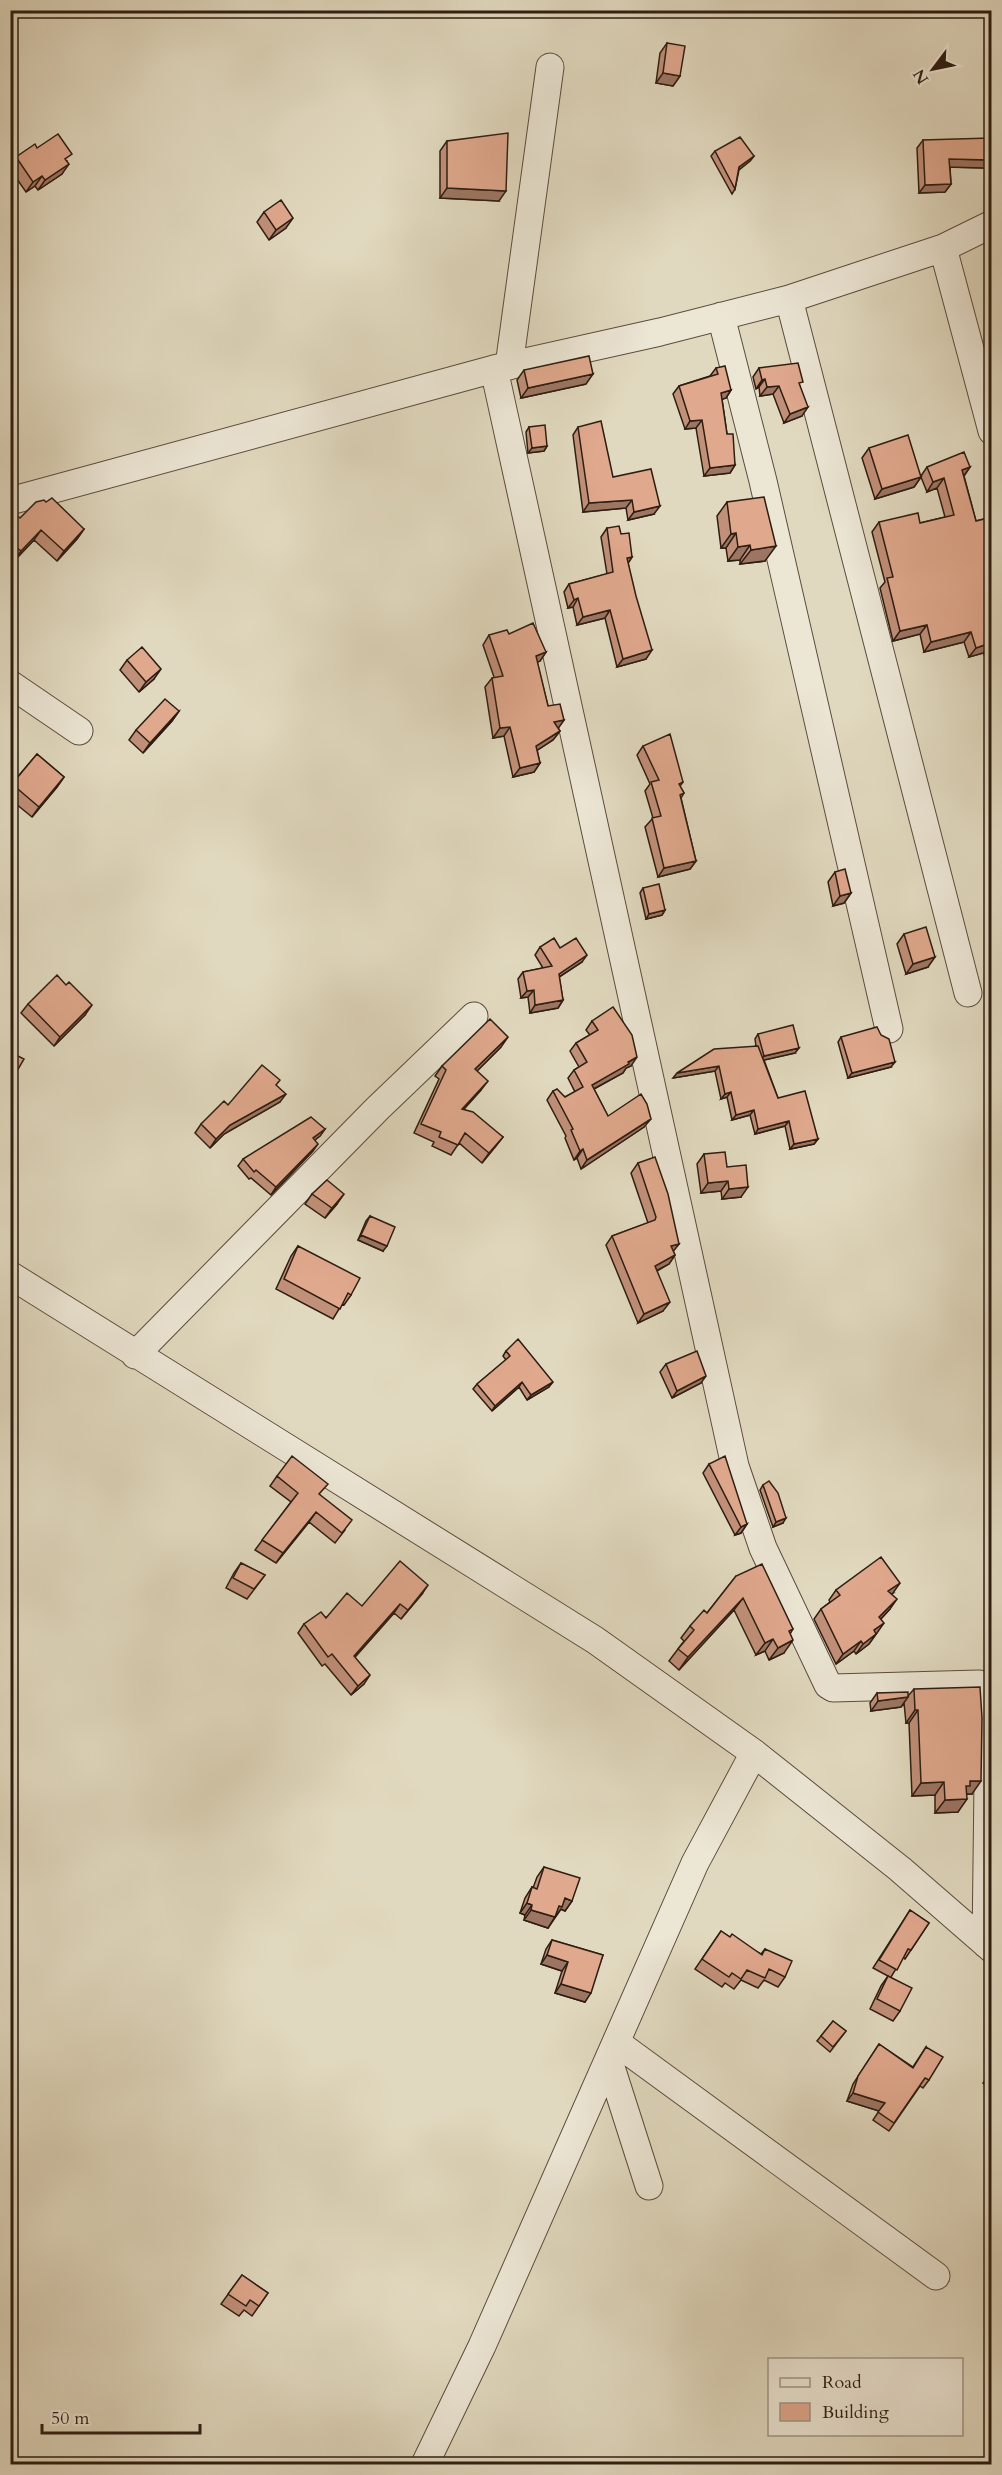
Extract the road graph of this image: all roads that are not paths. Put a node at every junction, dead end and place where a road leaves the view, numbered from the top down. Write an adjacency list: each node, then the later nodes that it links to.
1 (550, 67): 6 (street)
2 (992, 224): 3 (street)
3 (943, 248): 4 (street); 7 (street)
4 (789, 299): 5 (street); 11 (street)
5 (721, 316): 6 (street); 13 (street)
6 (502, 368): 8 (street); 17 (street)
7 (992, 431)
8 (10, 501)
9 (10, 684): 10 (street)
10 (79, 731)
11 (968, 993)
12 (474, 1016): 15 (street)
13 (889, 1029)
14 (10, 1275): 15 (street)
15 (135, 1354): 16 (street)
16 (754, 1753): 17 (street); 18 (street)
17 (989, 1946)
18 (613, 2052): 19 (street); 20 (street); 21 (street)
19 (649, 2186)
20 (936, 2276)
21 (425, 2464)

